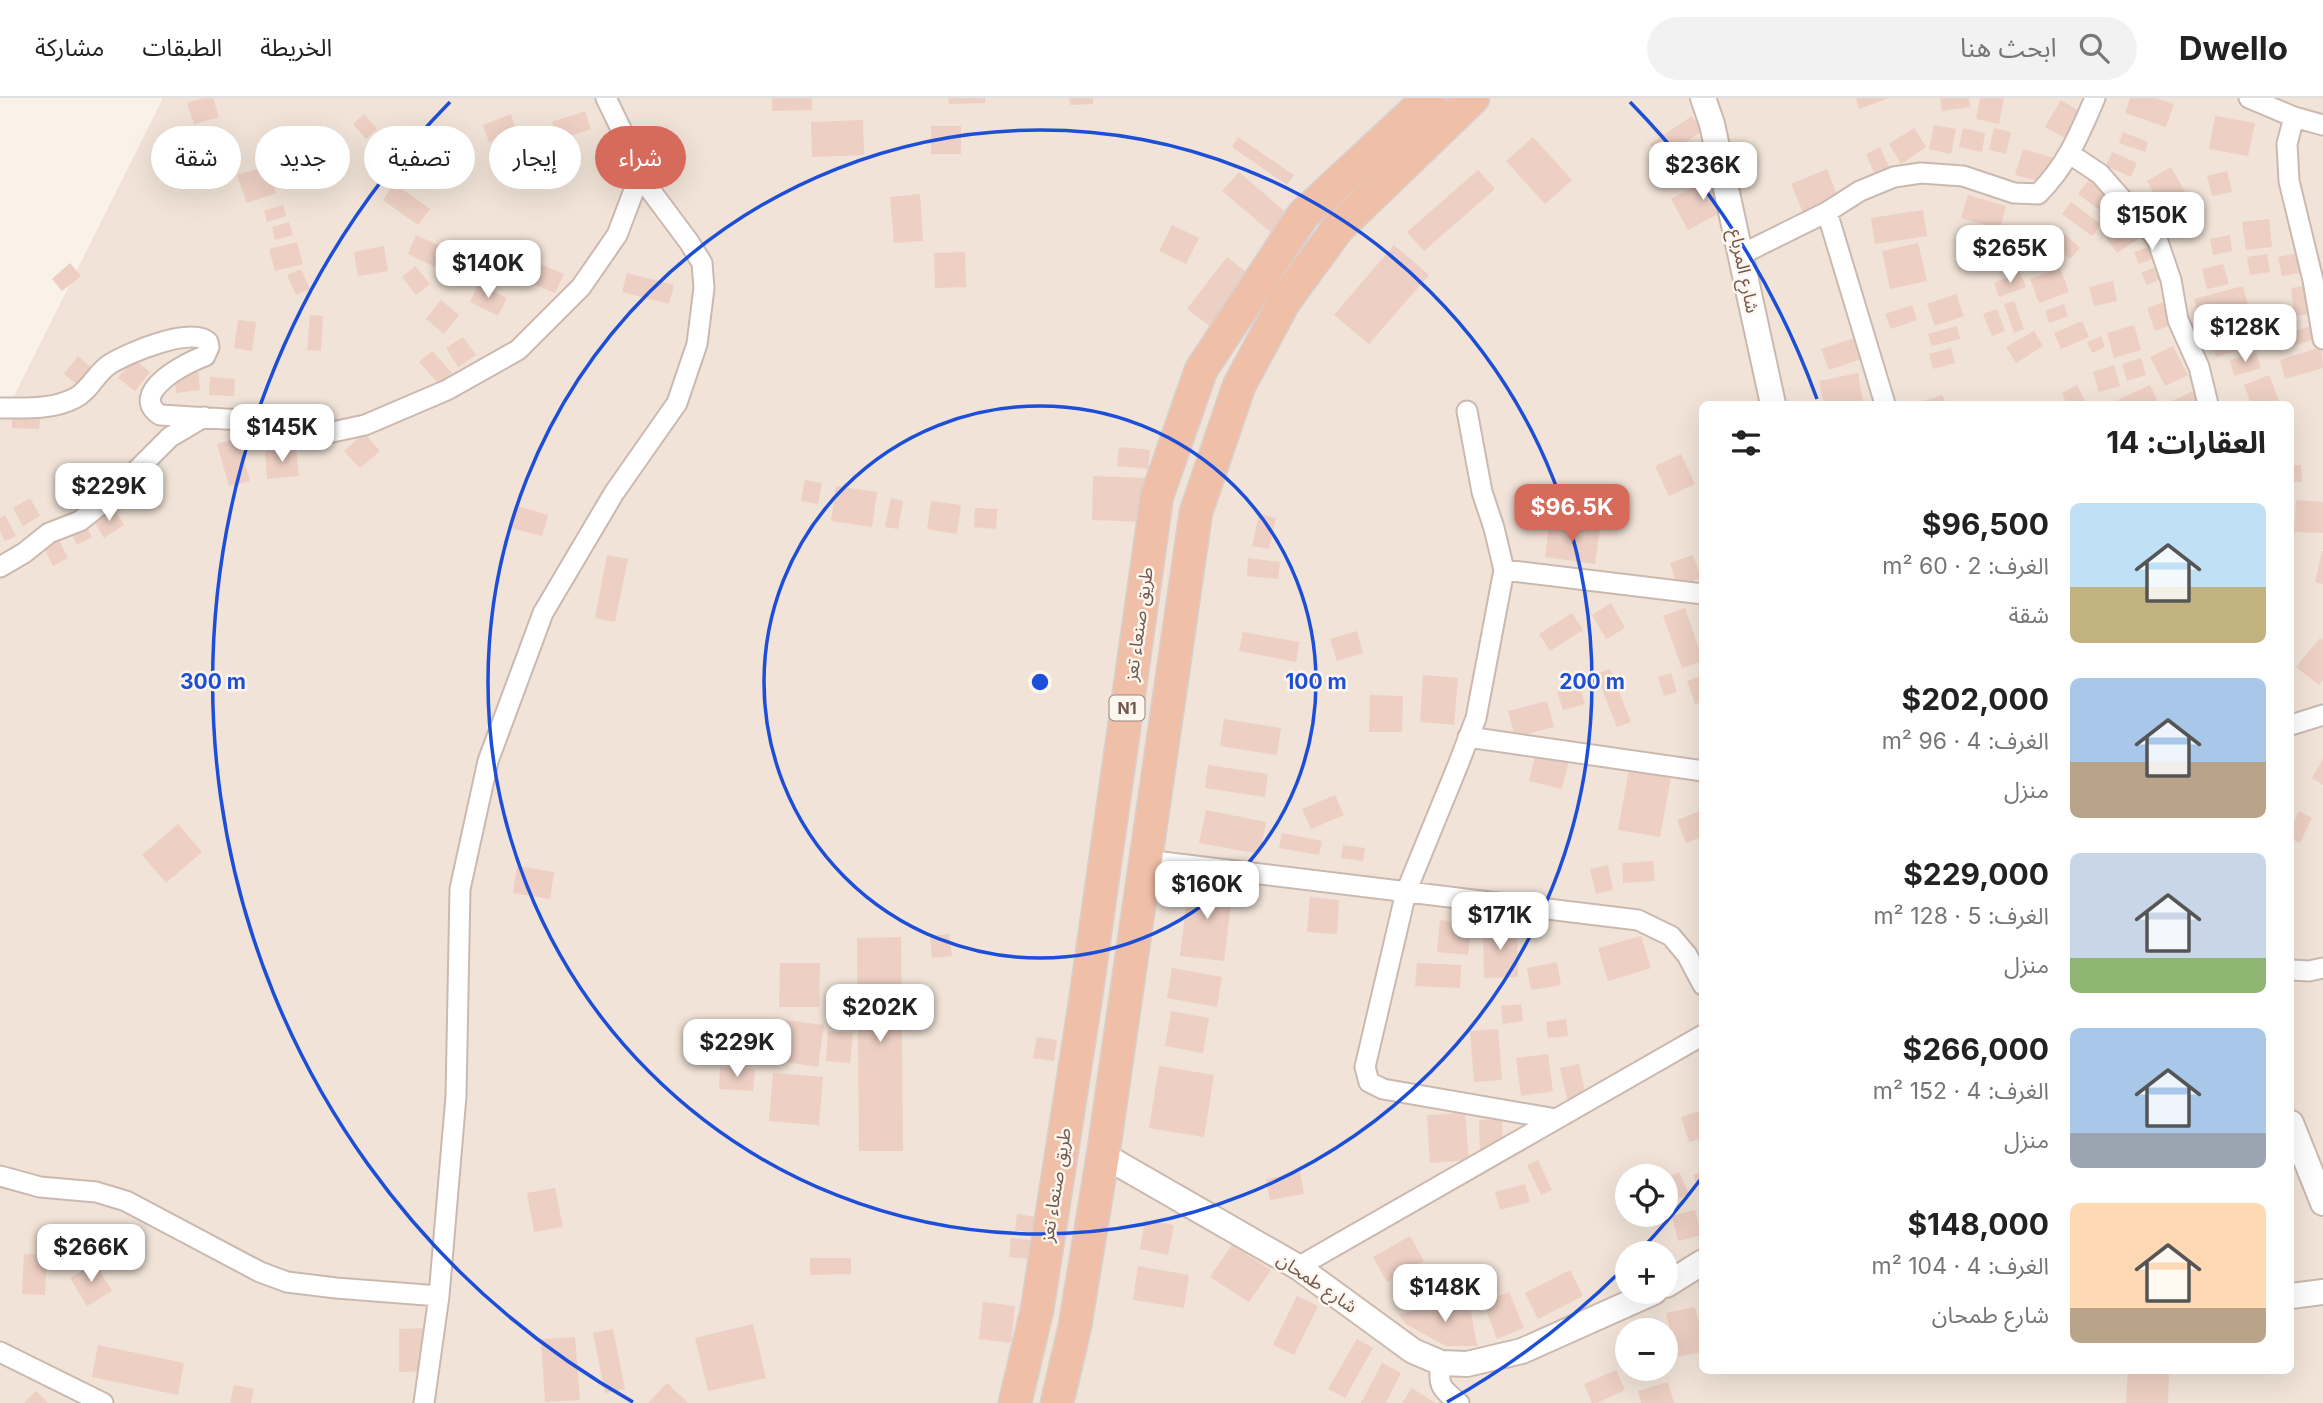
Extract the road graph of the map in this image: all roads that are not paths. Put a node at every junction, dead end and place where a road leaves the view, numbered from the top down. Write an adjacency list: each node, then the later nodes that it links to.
1 (606, 98): 9 (street)
2 (1429, 98): 37 (highway, طريق صنعاء تعز / N1)
3 (1472, 98): 29 (highway, N1)
4 (1703, 98): 14 (street, شارع المرباع)
5 (2095, 98): 10 (street)
6 (2249, 98): 7 (street)
7 (2294, 117): 8 (street); 15 (street)
8 (2323, 125)
9 (619, 126)
10 (2070, 154): 13 (street); 18 (street)
11 (635, 189): 21 (street)
12 (650, 189): 45 (street)
13 (1827, 212): 14 (street); 17 (street)
14 (1740, 254): 16 (street, شارع المرباع)
15 (2323, 339)
16 (1772, 401)
17 (1884, 401)
18 (2207, 401)
19 (0, 408): 21 (street)
20 (1467, 411): 23 (street)
21 (204, 417): 22 (street)
22 (0, 567)
23 (1504, 570): 24 (street); 27 (street)
24 (1699, 594)
25 (2323, 715): 26 (street)
26 (2294, 725)
27 (1468, 737): 28 (street); 30 (street)
28 (1699, 770)
29 (1146, 860): 30 (street); 38 (highway, N1)
30 (1406, 892): 33 (street); 35 (street)
31 (2323, 968): 32 (street)
32 (2294, 970)
33 (1699, 978)
34 (1699, 1037): 35 (street)
35 (1556, 1119): 42 (street)
36 (2294, 1130): 40 (street)
37 (1062, 1144): 38 (highway); 52 (highway, طريق صنعاء تعز / N1)
38 (1103, 1155): 42 (street, شارع طمحان); 53 (highway, N1)
39 (0, 1176): 45 (street)
40 (2323, 1203)
41 (1699, 1264): 43 (street)
42 (1298, 1267): 49 (street, شارع طمحان)
43 (1678, 1277)
44 (2323, 1292): 46 (street)
45 (439, 1296): 51 (street)
46 (2294, 1296)
47 (1627, 1304): 49 (street, شارع طمحان)
48 (0, 1352): 50 (street)
49 (1441, 1363): 54 (street)
50 (103, 1403)
51 (424, 1403)
52 (1015, 1403)
53 (1057, 1403)
54 (1459, 1403)

